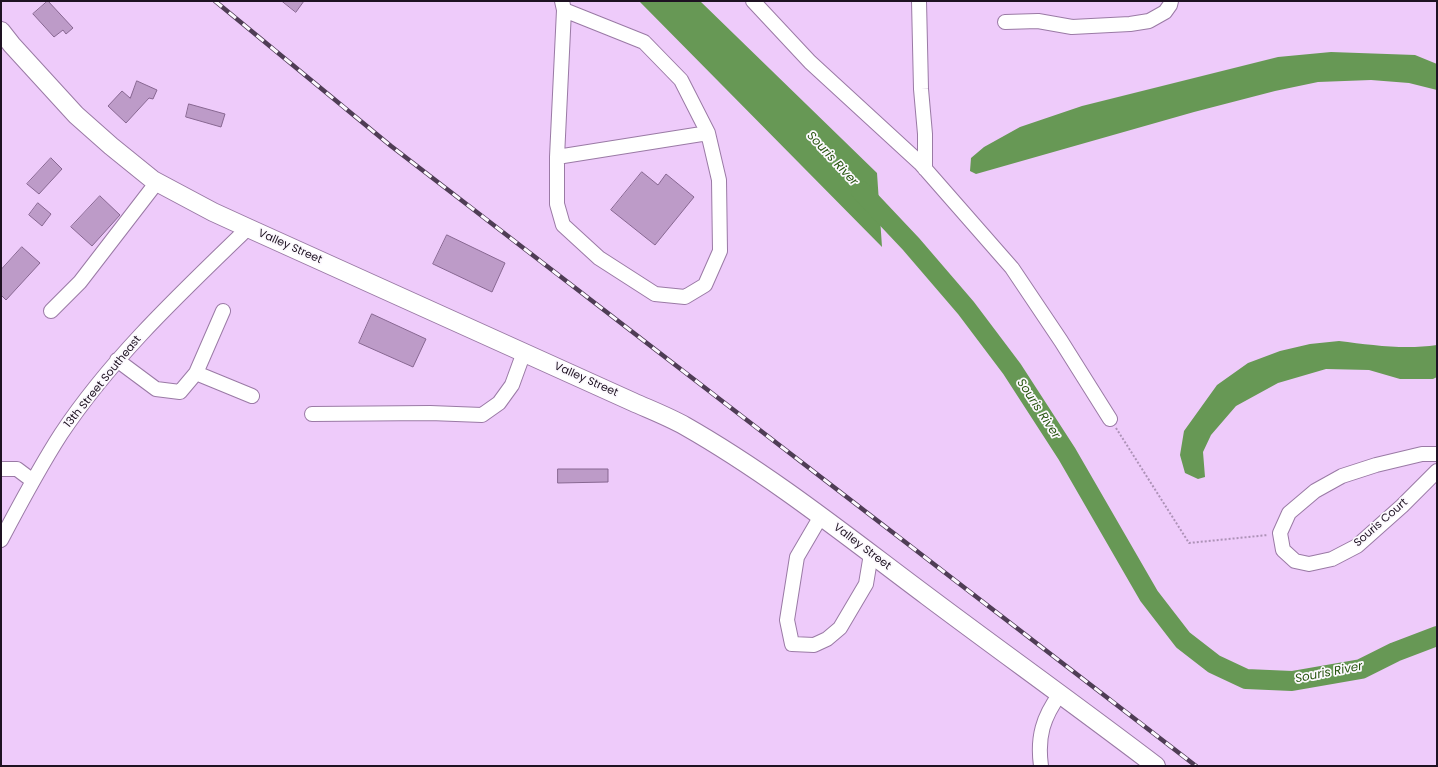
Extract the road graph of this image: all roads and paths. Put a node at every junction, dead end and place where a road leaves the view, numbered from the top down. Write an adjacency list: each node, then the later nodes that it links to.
1 (753, 1): 9 (street)
2 (919, 1): 9 (street)
3 (1171, 1): 5 (street)
4 (563, 5): 7 (street); 8 (street)
5 (1005, 22)
6 (1, 31): 10 (main road, Valley Street)
7 (708, 133): 8 (street); 8 (street)
8 (557, 157)
9 (925, 169): 19 (street)
10 (157, 182): 11 (main road, Valley Street); 12 (street)
11 (248, 228): 14 (main road, Valley Street); 15 (street, 13th Street Southeast)
12 (51, 311)
13 (224, 311): 16 (street)
14 (524, 352): 18 (street); 24 (main road, Valley Street)
15 (117, 360): 16 (street); 23 (street, 13th Street Southeast)
16 (196, 373): 17 (street)
17 (252, 396)
18 (312, 414)
19 (1110, 419): 25 (path)
20 (1437, 454): 25 (street)
21 (1, 469): 23 (street)
22 (1437, 471): 25 (street, Souris Court)
23 (33, 481): 26 (street, 13th Street Southeast)
24 (821, 516): 27 (main road, Valley Street); 27 (street)
25 (1280, 533)
26 (1, 540)
27 (871, 554): 28 (main road, Valley Street)
28 (1060, 694): 29 (street); 30 (main road, Valley Street)
29 (1041, 766)
30 (1156, 766)

